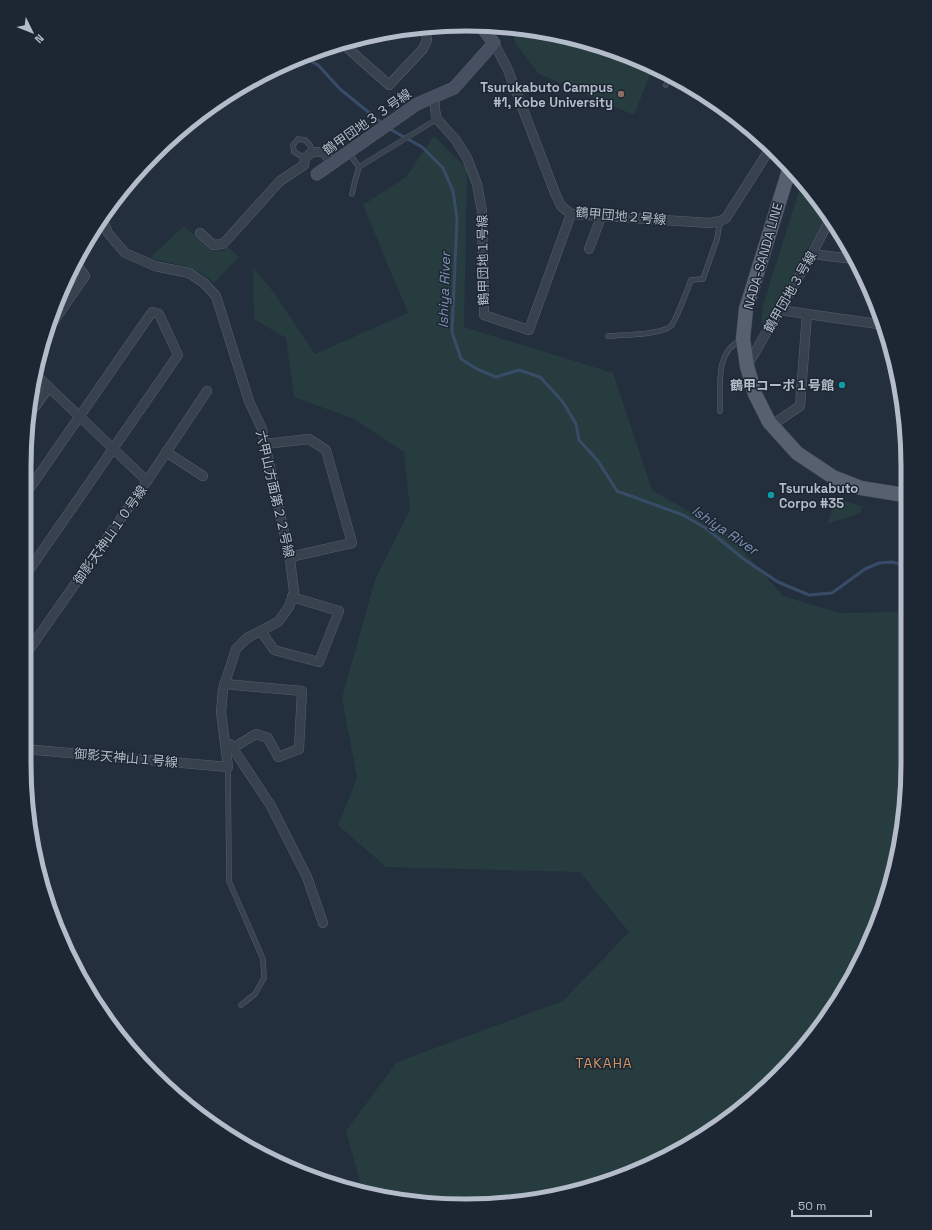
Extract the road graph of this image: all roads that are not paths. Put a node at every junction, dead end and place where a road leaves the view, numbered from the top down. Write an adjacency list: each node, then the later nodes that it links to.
1 (485, 32): 3 (street)
2 (426, 33): 4 (street)
3 (494, 43): 7 (street, 鶴甲団地３３号線); 16 (street, 鶴甲団地２号線)
4 (347, 48)
5 (668, 81): 6 (lane)
6 (666, 85)
7 (431, 98): 8 (street); 9 (street, 鶴甲団地３３号線)
8 (437, 119): 12 (lane); 16 (street, 鶴甲団地１号線)
9 (351, 150): 11 (street, 鶴甲団地３３号線); 12 (lane)
10 (768, 152): 18 (street)
11 (333, 163): 14 (street, 鶴甲団地３３号線); 21 (street)
12 (359, 167): 15 (lane)
13 (788, 173): 31 (main road, NADA-SANDA LINE)
14 (317, 174)
15 (352, 194)
16 (571, 214): 17 (street, 鶴甲団地２号線)
17 (602, 217): 18 (street, 鶴甲団地２号線); 22 (street)
18 (720, 221): 30 (lane)
19 (104, 224): 40 (street, 六甲山方面第２２号線)
20 (828, 224): 23 (street, 鶴甲団地３号線)
21 (200, 233)
22 (589, 248)
23 (812, 254): 24 (street); 26 (street, 鶴甲団地３号線)
24 (848, 258)
25 (79, 268): 28 (street)
26 (779, 310): 27 (street); 32 (street, 鶴甲団地３号線)
27 (807, 314): 29 (street); 39 (street)
28 (58, 316)
29 (877, 324)
30 (608, 336)
31 (743, 339): 32 (main road, NADA-SANDA LINE); 37 (lane)
32 (747, 366): 39 (main road, NADA-SANDA LINE)
33 (40, 379): 34 (street, 御影天神山１０号線)
34 (48, 387): 36 (street); 38 (street, 御影天神山１０号線)
35 (207, 391): 42 (street)
36 (36, 405)
37 (720, 411)
38 (80, 416): 41 (street, 御影天神山１０号線); 41 (street); 45 (street)
39 (772, 425): 46 (main road, NADA-SANDA LINE)
40 (265, 444): 47 (street, 六甲山方面第２２号線); 47 (street)
41 (113, 448): 44 (street, 御影天神山１０号線); 48 (street)
42 (166, 452): 43 (street); 44 (street)
43 (203, 476)
44 (147, 481): 51 (street, 御影天神山１０号線)
45 (31, 485)
46 (901, 495)
47 (290, 557): 49 (street, 六甲山方面第２２号線)
48 (31, 566)
49 (292, 597): 50 (street, 六甲山方面第２２号線); 50 (street)
50 (261, 631): 52 (street, 六甲山方面第２２号線)
51 (31, 647)
52 (224, 684): 53 (street, 六甲山方面第２２号線); 54 (street)
53 (225, 736): 54 (street); 56 (street, 六甲山方面第２２号線)
54 (233, 748): 57 (street)
55 (31, 751): 56 (street, 御影天神山１号線)
56 (228, 767): 58 (lane)
57 (323, 923)
58 (241, 1005)

